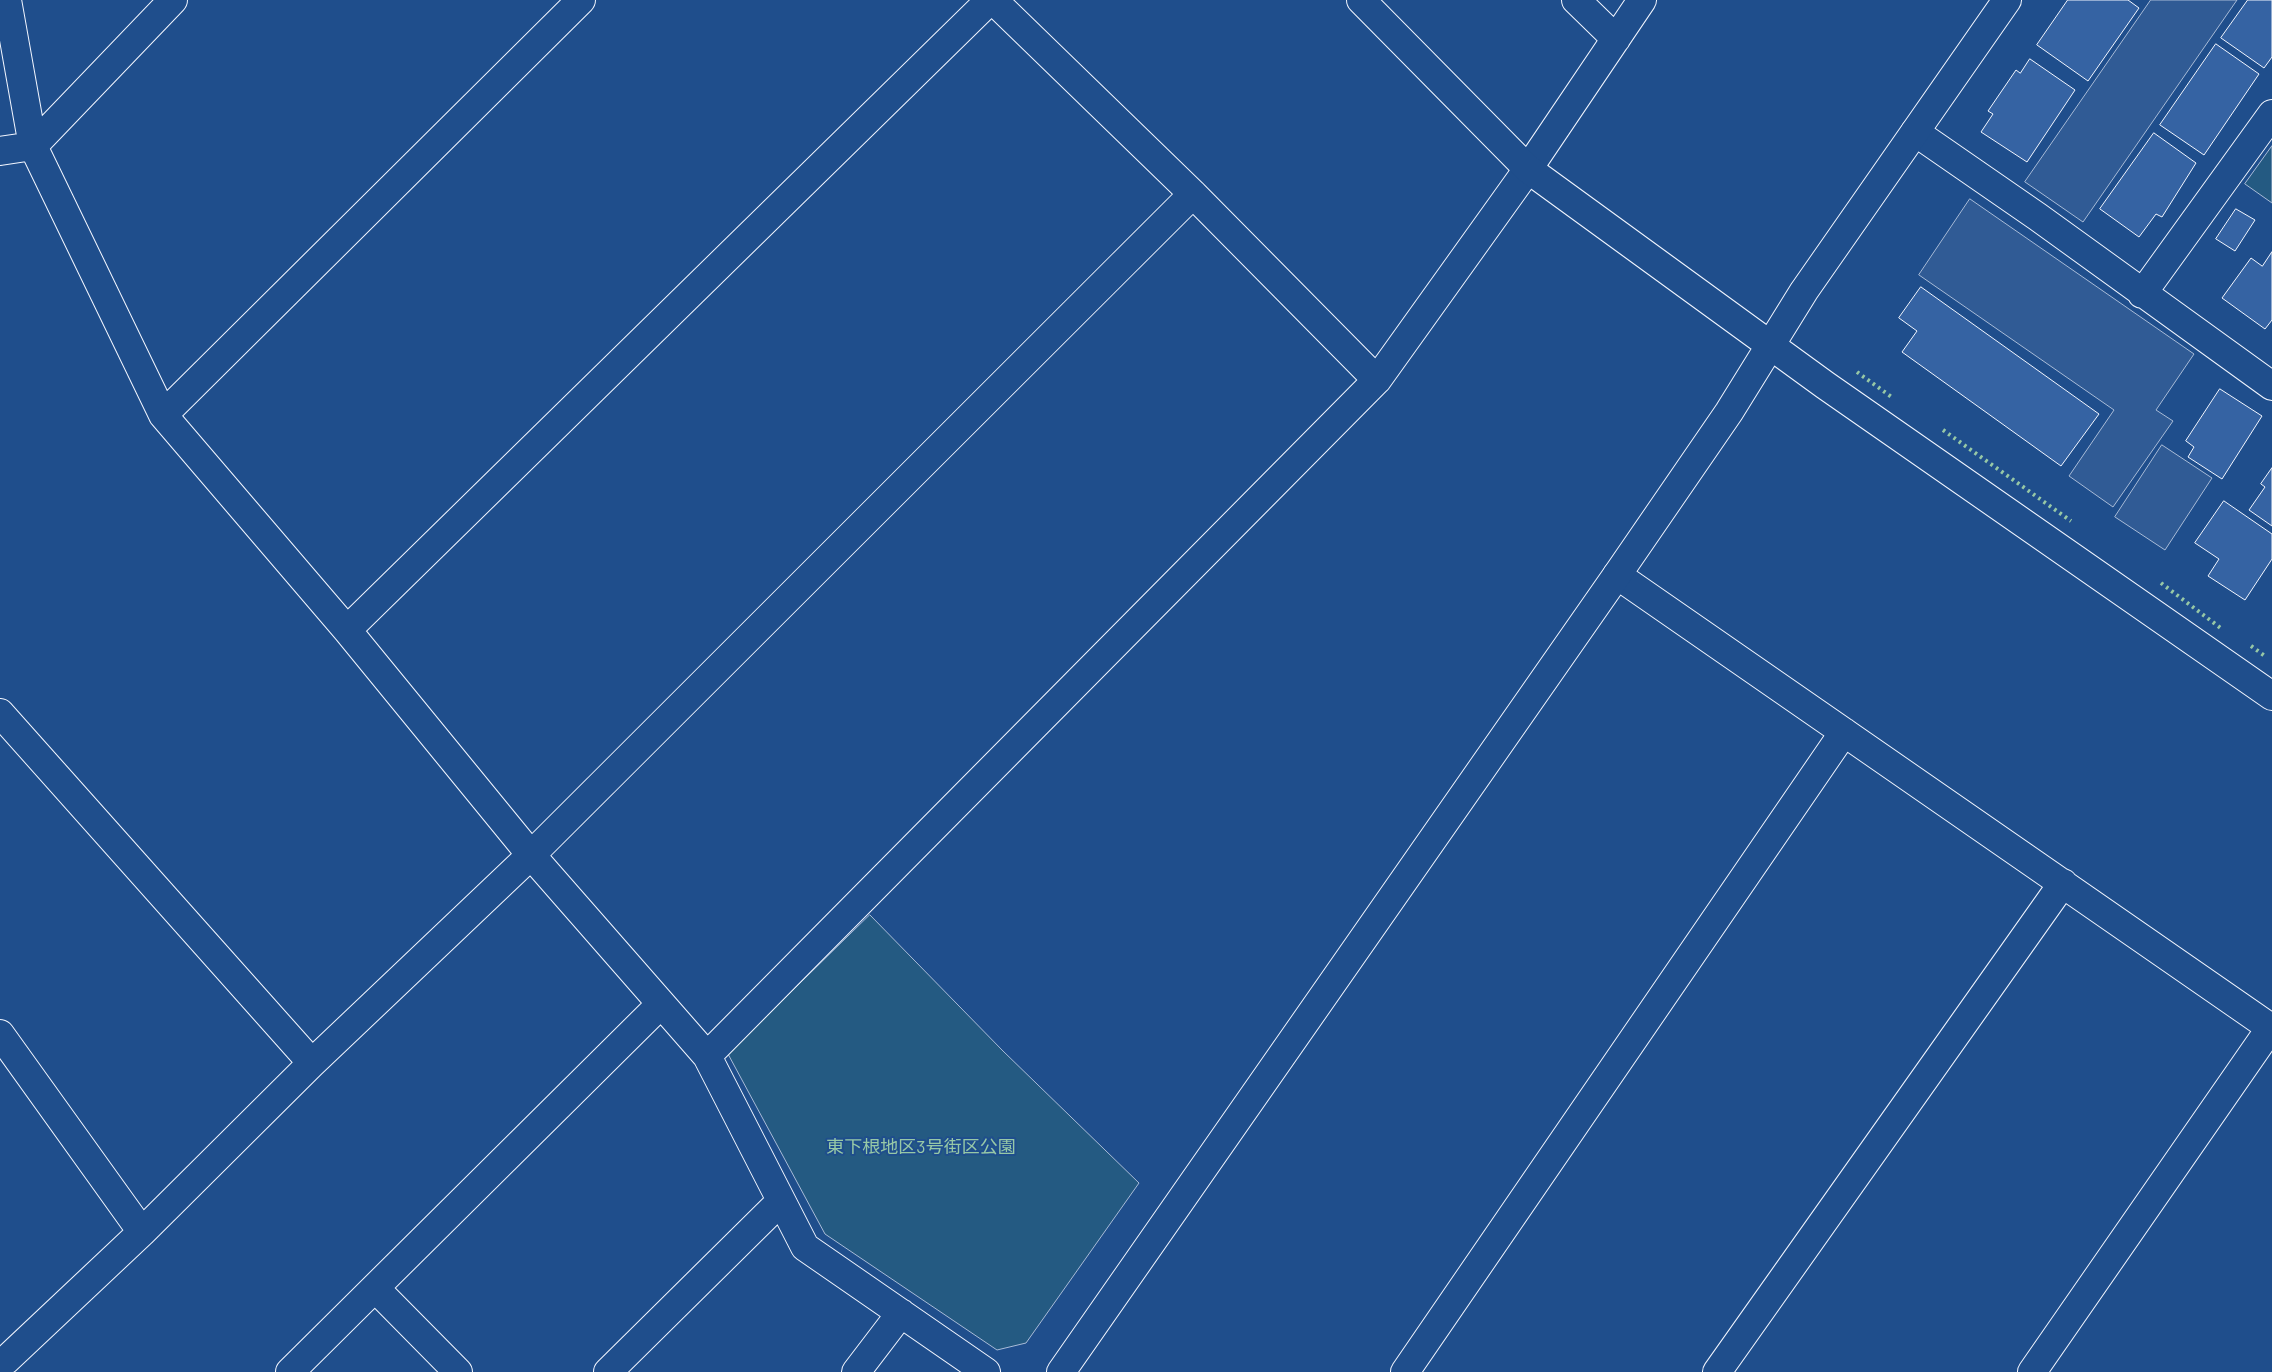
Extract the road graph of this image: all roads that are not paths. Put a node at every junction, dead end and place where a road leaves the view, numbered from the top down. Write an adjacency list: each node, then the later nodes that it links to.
1 (7, 0): 12 (street)
2 (173, 0): 12 (street)
3 (581, 0): 20 (street)
4 (992, 0): 15 (street); 22 (street)
5 (1361, 0): 14 (street)
6 (1576, 0): 9 (street)
7 (1642, 0): 9 (street)
8 (2007, 0): 11 (street)
9 (1616, 39): 14 (street)
10 (2272, 114): 16 (street)
11 (1915, 132): 16 (street); 17 (street)
12 (32, 146): 13 (street); 20 (street)
13 (0, 151)
14 (1528, 168): 17 (street); 18 (street)
15 (1193, 194): 18 (street); 26 (street)
16 (2142, 294): 19 (street)
17 (1770, 345): 21 (street); 23 (street)
18 (1377, 380): 31 (street)
19 (2272, 386)
20 (163, 415): 22 (street)
21 (1617, 575): 25 (street); 43 (street)
22 (346, 630): 26 (street)
23 (2272, 696)
24 (0, 713): 32 (street)
25 (1844, 732): 27 (street); 44 (street)
26 (531, 855): 28 (street); 32 (street)
27 (2063, 883): 29 (street); 45 (street)
28 (661, 1004): 31 (street); 35 (street)
29 (2271, 1027): 46 (street)
30 (0, 1034): 34 (street)
31 (707, 1056): 33 (street)
32 (312, 1063): 34 (street)
33 (781, 1202): 36 (street); 40 (street)
34 (142, 1232): 37 (street)
35 (375, 1288): 38 (street); 39 (street)
36 (901, 1313): 41 (street); 42 (street)
37 (0, 1362)
38 (290, 1372)
39 (458, 1372)
40 (608, 1372)
41 (856, 1372)
42 (986, 1372)
43 (1061, 1372)
44 (1405, 1372)
45 (1717, 1372)
46 (2032, 1372)

